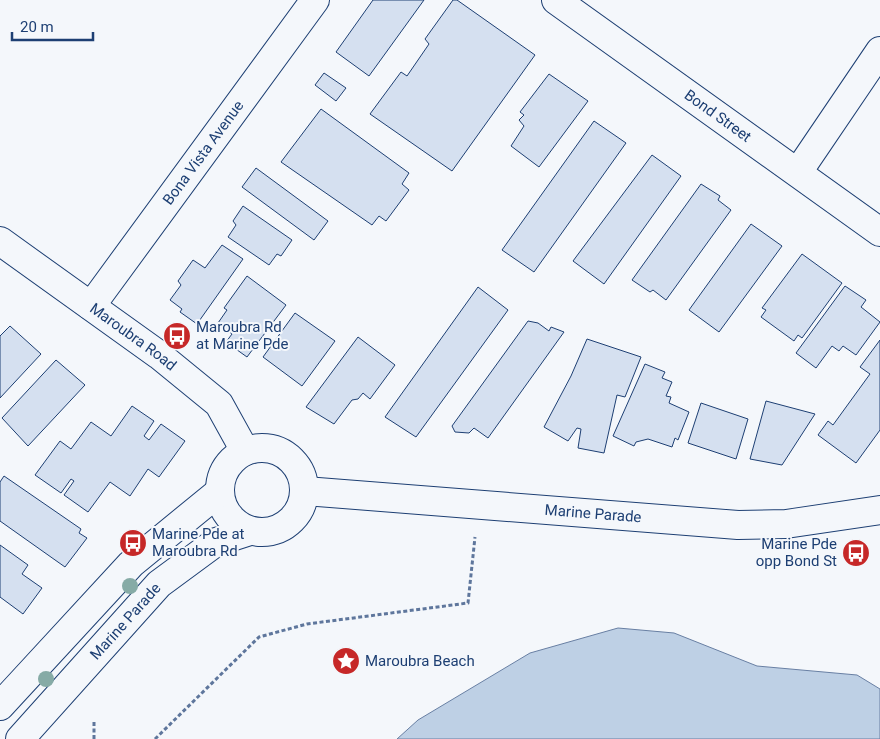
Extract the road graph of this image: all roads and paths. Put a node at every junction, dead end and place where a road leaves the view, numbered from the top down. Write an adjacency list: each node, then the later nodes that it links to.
1 (315, 0): 7 (street, Bona Vista Avenue)
2 (556, 0): 4 (street, Bond Street)
3 (880, 51): 4 (street)
4 (798, 172): 5 (street, Bond Street)
5 (880, 232)
6 (0, 241): 7 (street, Maroubra Road)
7 (91, 306): 8 (street, Maroubra Road)
8 (245, 451): 9 (street); 10 (street)
9 (305, 491): 11 (street, Marine Parade); 12 (street)
10 (219, 492): 12 (street); 14 (street)
11 (880, 510)
12 (250, 531): 16 (street, Marine Parade)
13 (475, 537): 18 (path)
14 (0, 706)
15 (94, 720): 17 (path)
16 (20, 739)
17 (94, 739)
18 (155, 739)

